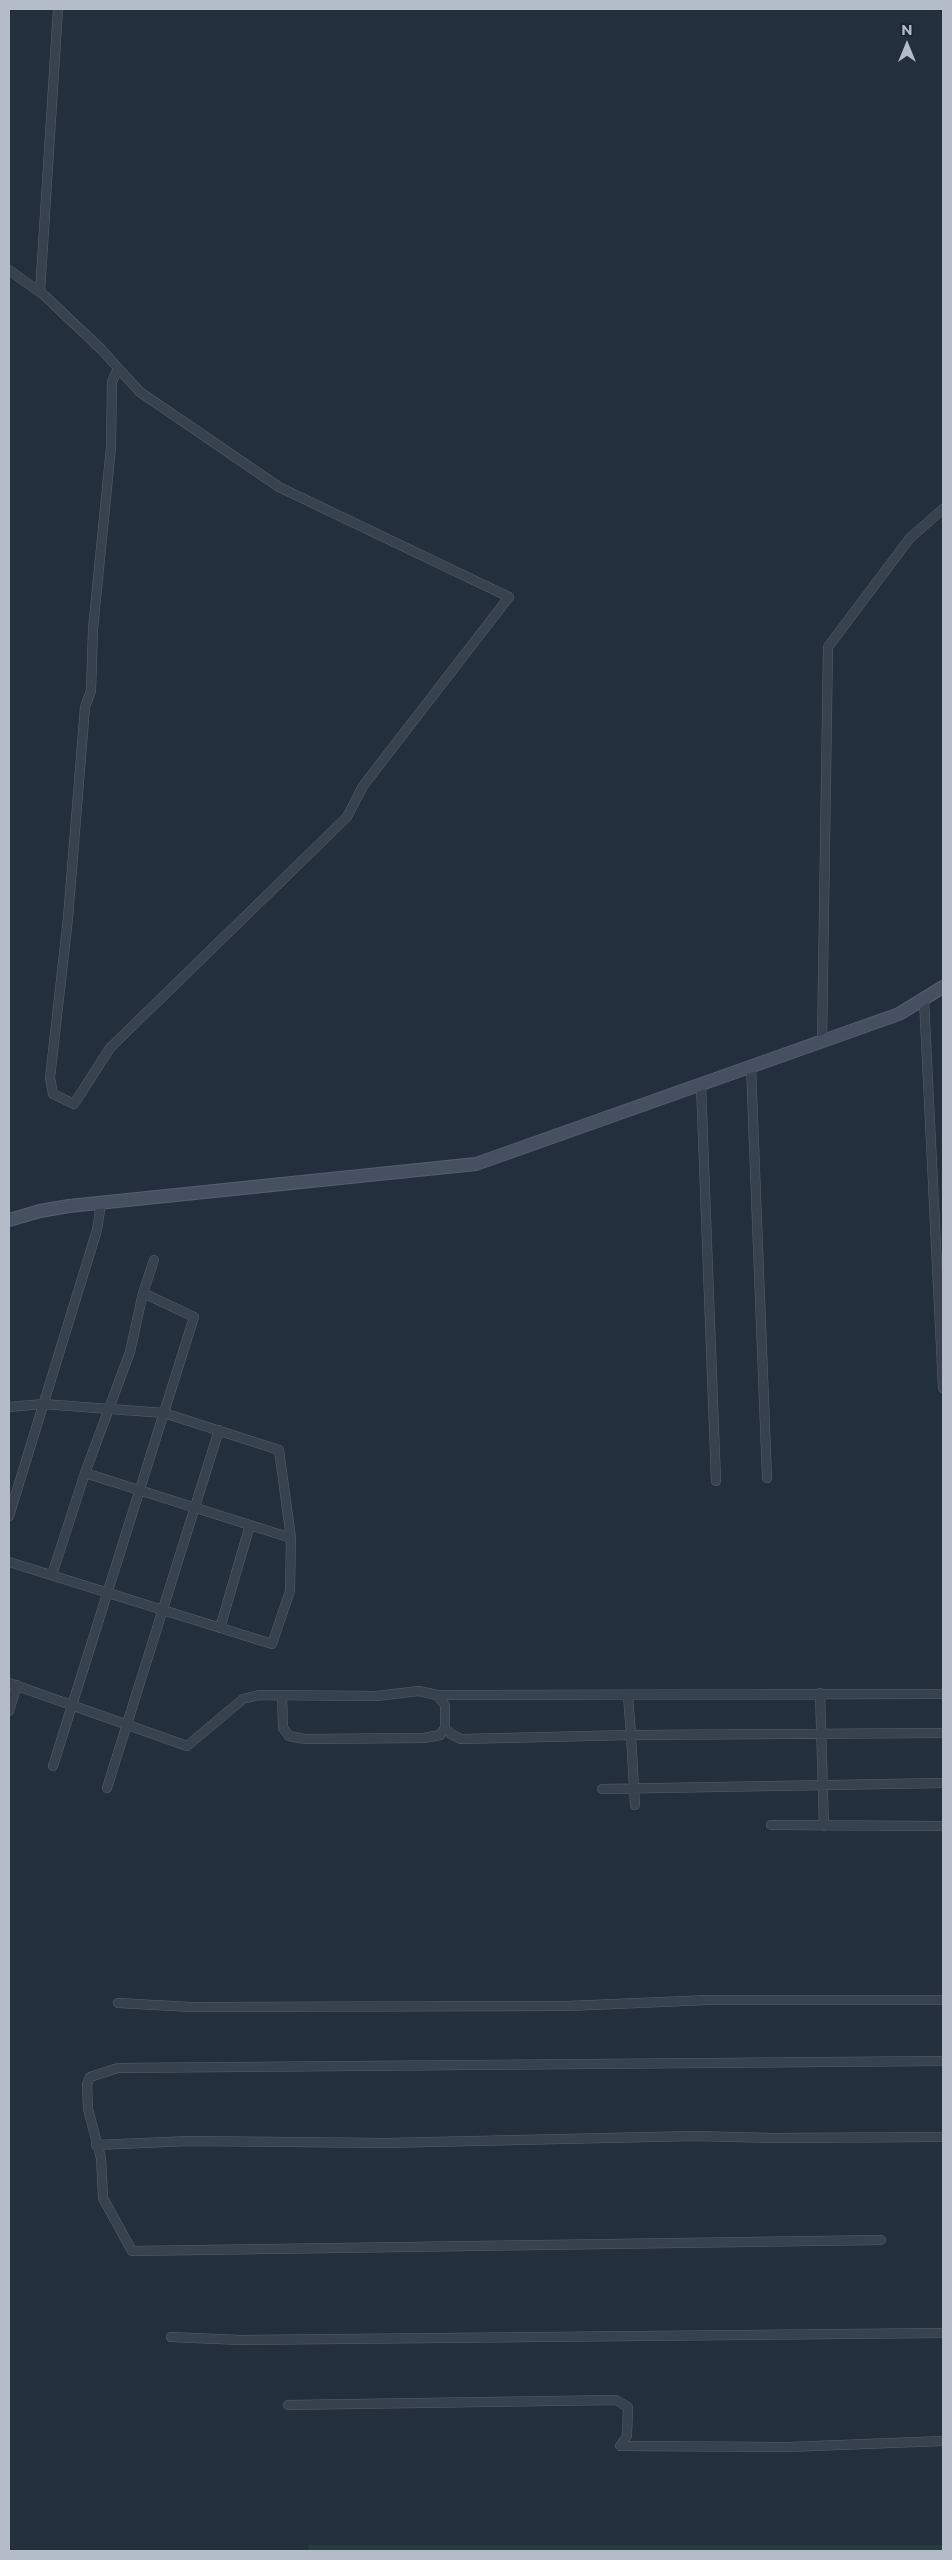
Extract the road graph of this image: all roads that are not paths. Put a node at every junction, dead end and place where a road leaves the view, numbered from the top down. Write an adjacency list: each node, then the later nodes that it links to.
1 (58, 9): 3 (street)
2 (9, 270): 3 (street)
3 (40, 292): 4 (street)
4 (118, 368): 4 (street)
5 (943, 509): 8 (street)
6 (943, 987): 7 (main road)
7 (924, 1000): 8 (main road); 15 (street)
8 (822, 1042): 9 (main road)
9 (752, 1067): 10 (main road); 22 (street)
10 (701, 1085): 11 (main road); 23 (street)
11 (101, 1203): 12 (main road); 16 (street)
12 (9, 1220)
13 (154, 1260): 14 (street)
14 (143, 1293): 18 (street); 19 (street)
15 (943, 1388)
16 (43, 1404): 17 (street); 18 (street); 26 (street)
17 (9, 1407)
18 (109, 1408): 19 (street); 21 (street)
19 (164, 1413): 20 (street); 24 (street)
20 (219, 1430): 25 (street); 28 (street)
21 (85, 1473): 24 (street); 30 (street)
22 (767, 1478)
23 (716, 1481)
24 (140, 1490): 25 (street); 31 (street)
25 (195, 1508): 27 (street); 32 (street)
26 (9, 1516)
27 (250, 1525): 28 (street); 33 (street)
28 (291, 1538): 33 (street)
29 (9, 1562): 30 (street)
30 (52, 1575): 31 (street)
31 (107, 1593): 32 (street); 40 (street)
32 (163, 1610): 33 (street); 42 (street)
33 (220, 1628)
34 (13, 1684): 40 (street); 41 (street)
35 (820, 1693): 36 (street); 38 (street); 44 (street)
36 (943, 1694)
37 (282, 1695): 39 (street); 42 (street); 43 (street)
38 (628, 1695): 39 (street); 46 (street)
39 (437, 1696): 43 (street)
40 (72, 1706): 42 (street); 47 (street)
41 (9, 1711)
42 (128, 1723): 50 (street)
43 (445, 1728): 46 (street)
44 (821, 1733): 45 (street); 46 (street); 49 (street)
45 (943, 1733)
46 (630, 1735): 51 (street)
47 (53, 1766)
48 (943, 1783): 49 (street)
49 (822, 1785): 51 (street); 55 (street)
50 (107, 1788)
51 (634, 1788): 52 (street); 53 (street)
52 (602, 1789)
53 (635, 1805)
54 (771, 1826): 55 (street)
55 (824, 1826): 56 (street)
56 (943, 1826)
57 (943, 2000): 58 (street)
58 (118, 2003)
59 (943, 2061): 61 (street)
60 (943, 2137): 61 (street)
61 (96, 2145): 62 (street)
62 (881, 2240)
63 (943, 2333): 64 (street)
64 (171, 2337)
65 (288, 2405): 66 (street)
66 (943, 2441)

